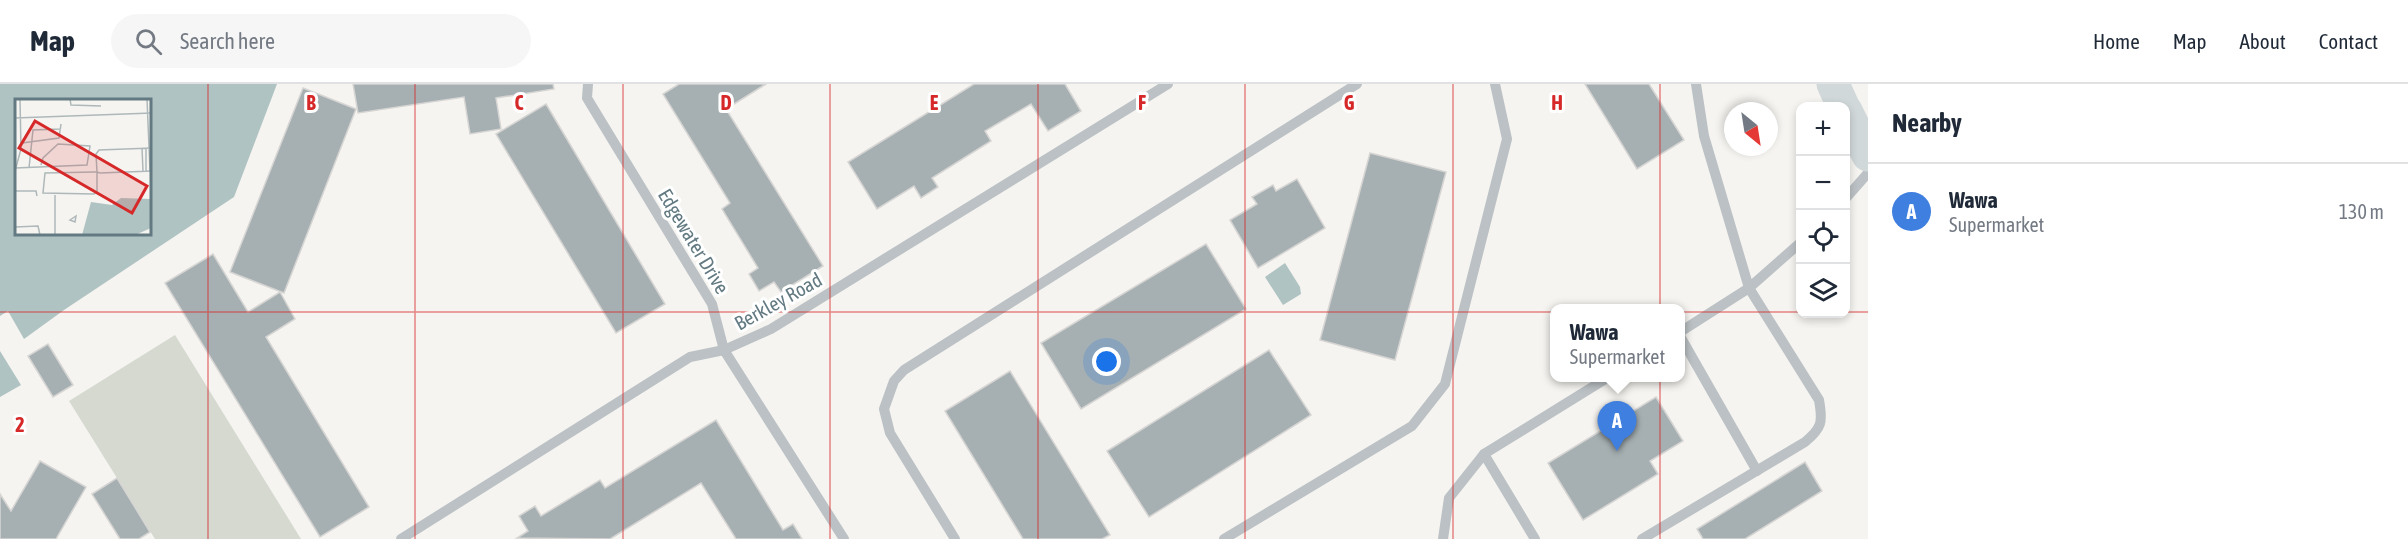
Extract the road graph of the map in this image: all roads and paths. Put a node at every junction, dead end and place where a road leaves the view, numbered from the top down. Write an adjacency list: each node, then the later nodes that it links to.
1 (588, 84): 16 (street, Edgewater Drive)
2 (1168, 84): 16 (street, Berkley Road)
3 (1357, 84): 23 (street)
4 (1495, 84): 24 (street)
5 (1696, 84): 13 (street)
6 (1833, 84): 7 (main road)
7 (1841, 102)
8 (1850, 121): 9 (main road)
9 (1868, 155)
10 (1868, 173): 11 (street)
11 (1850, 193)
12 (1796, 247): 13 (street)
13 (1749, 288): 14 (street); 19 (street)
14 (1685, 331)
15 (1685, 343): 19 (street)
16 (724, 350): 21 (street, Berkley Road); 22 (street, Edgewater Drive)
17 (1601, 382): 18 (street)
18 (1484, 454): 25 (street); 26 (street)
19 (1757, 471): 20 (street)
20 (1658, 535): 27 (street)
21 (401, 539)
22 (844, 539)
23 (955, 539)
24 (1224, 539)
25 (1443, 539)
26 (1534, 539)
27 (1642, 539)

